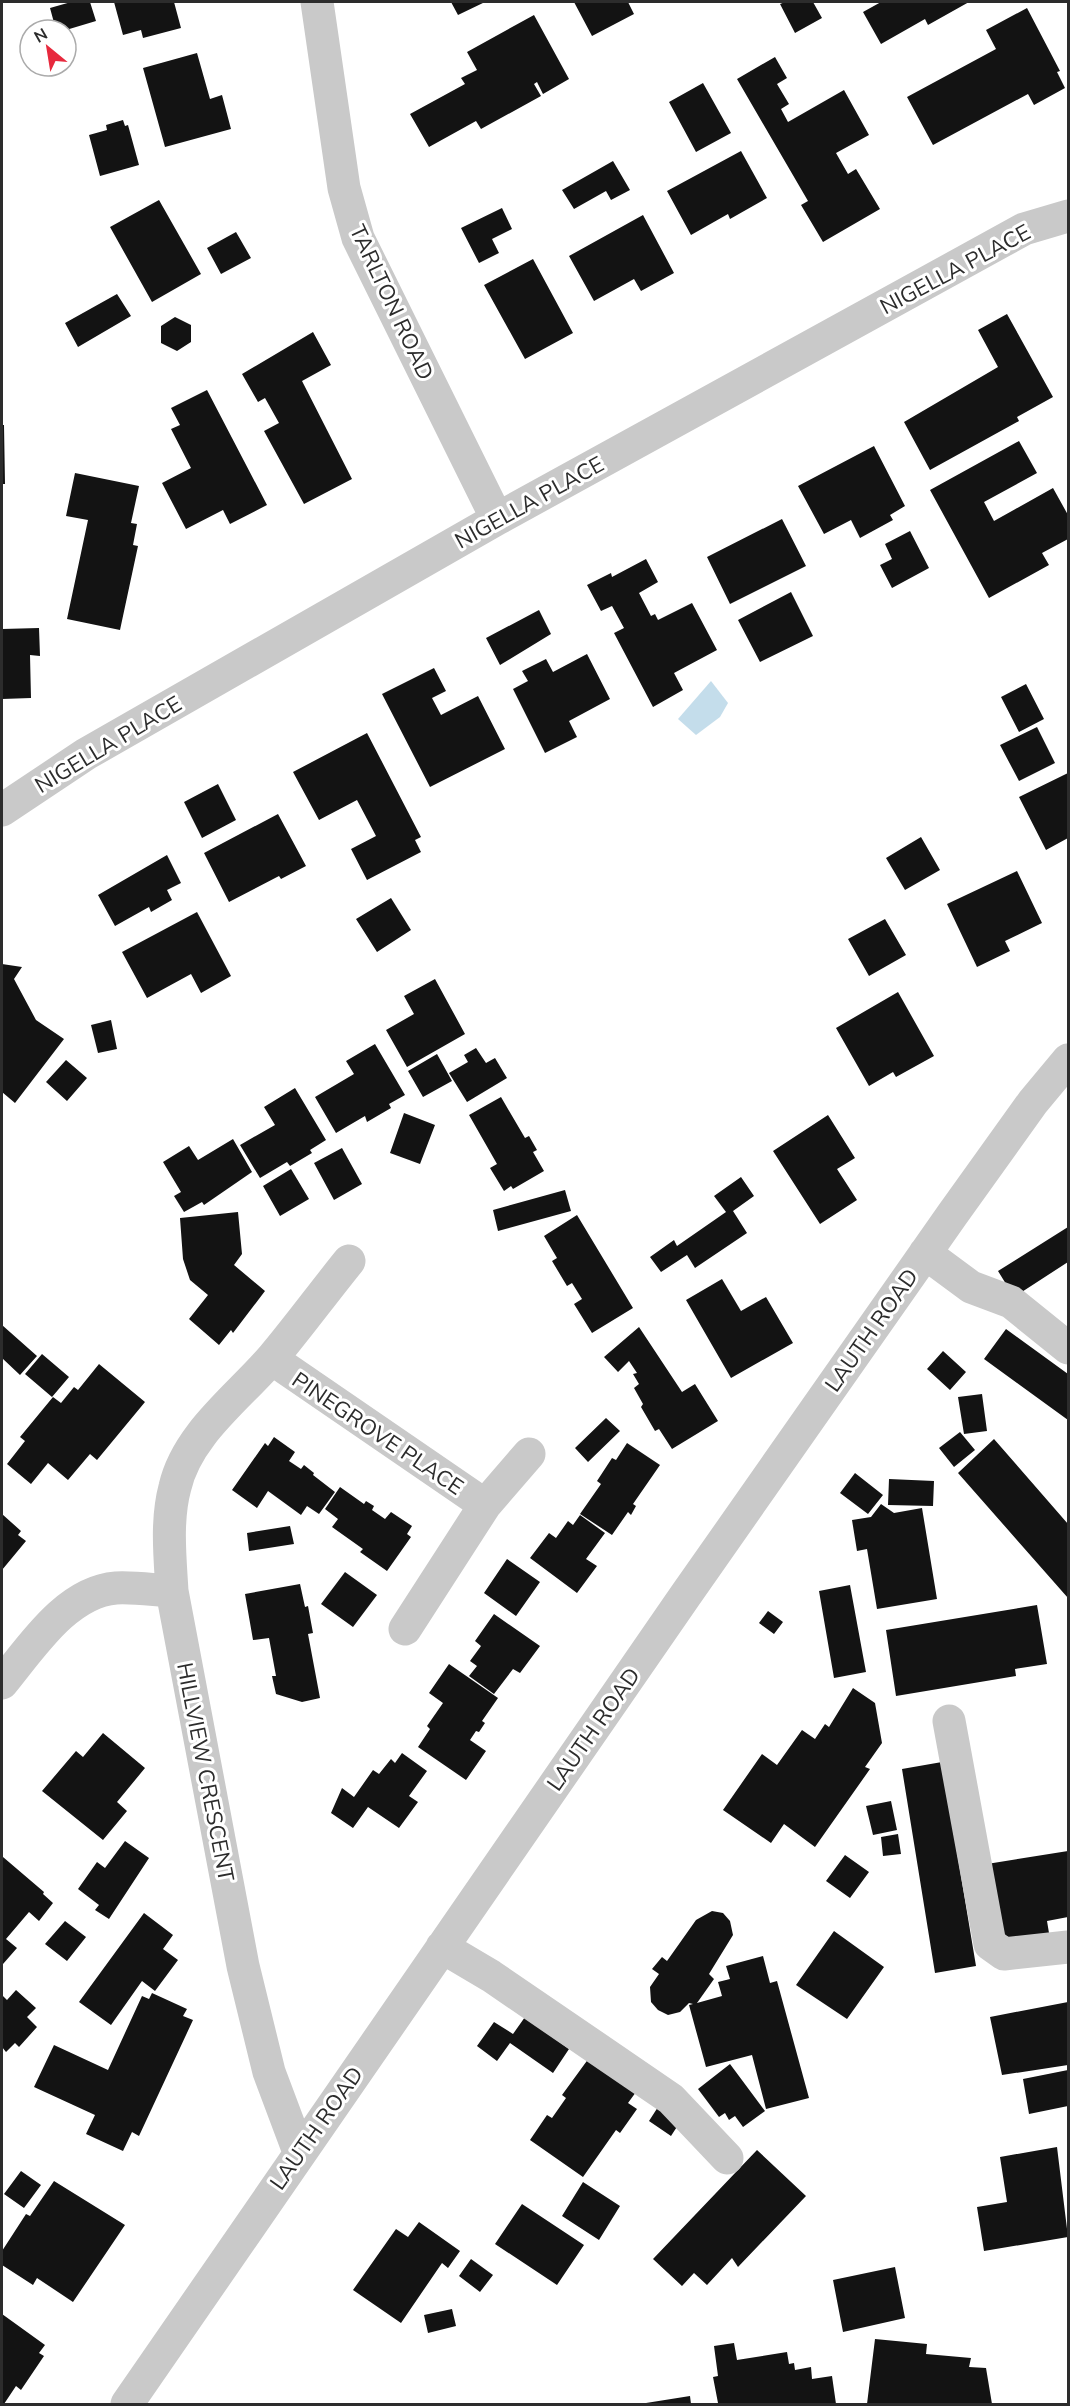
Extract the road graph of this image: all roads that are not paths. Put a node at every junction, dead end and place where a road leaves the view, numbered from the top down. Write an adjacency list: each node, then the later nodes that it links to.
1 (317, 2): 3 (street, TARLTON ROAD)
2 (1068, 216): 3 (street, NIGELLA PLACE)
3 (497, 519): 4 (street, NIGELLA PLACE)
4 (2, 810)
5 (1068, 1060): 6 (street, LAUTH ROAD)
6 (925, 1253): 8 (street); 16 (street, LAUTH ROAD)
7 (349, 1261): 9 (street, PINEGROVE PLACE)
8 (1068, 1348)
9 (272, 1359): 11 (street, PINEGROVE PLACE); 12 (street, PINEGROVE PLACE)
10 (529, 1454): 11 (street, PINEGROVE PLACE)
11 (484, 1505): 13 (street, PINEGROVE PLACE)
12 (172, 1591): 14 (street); 18 (street, HILLVIEW CRESCENT)
13 (405, 1629)
14 (2, 1683)
15 (949, 1721): 17 (street)
16 (442, 1947): 18 (street, LAUTH ROAD); 19 (street)
17 (1068, 1947)
18 (299, 2152): 20 (street, LAUTH ROAD)
19 (727, 2158)
20 (127, 2404)

